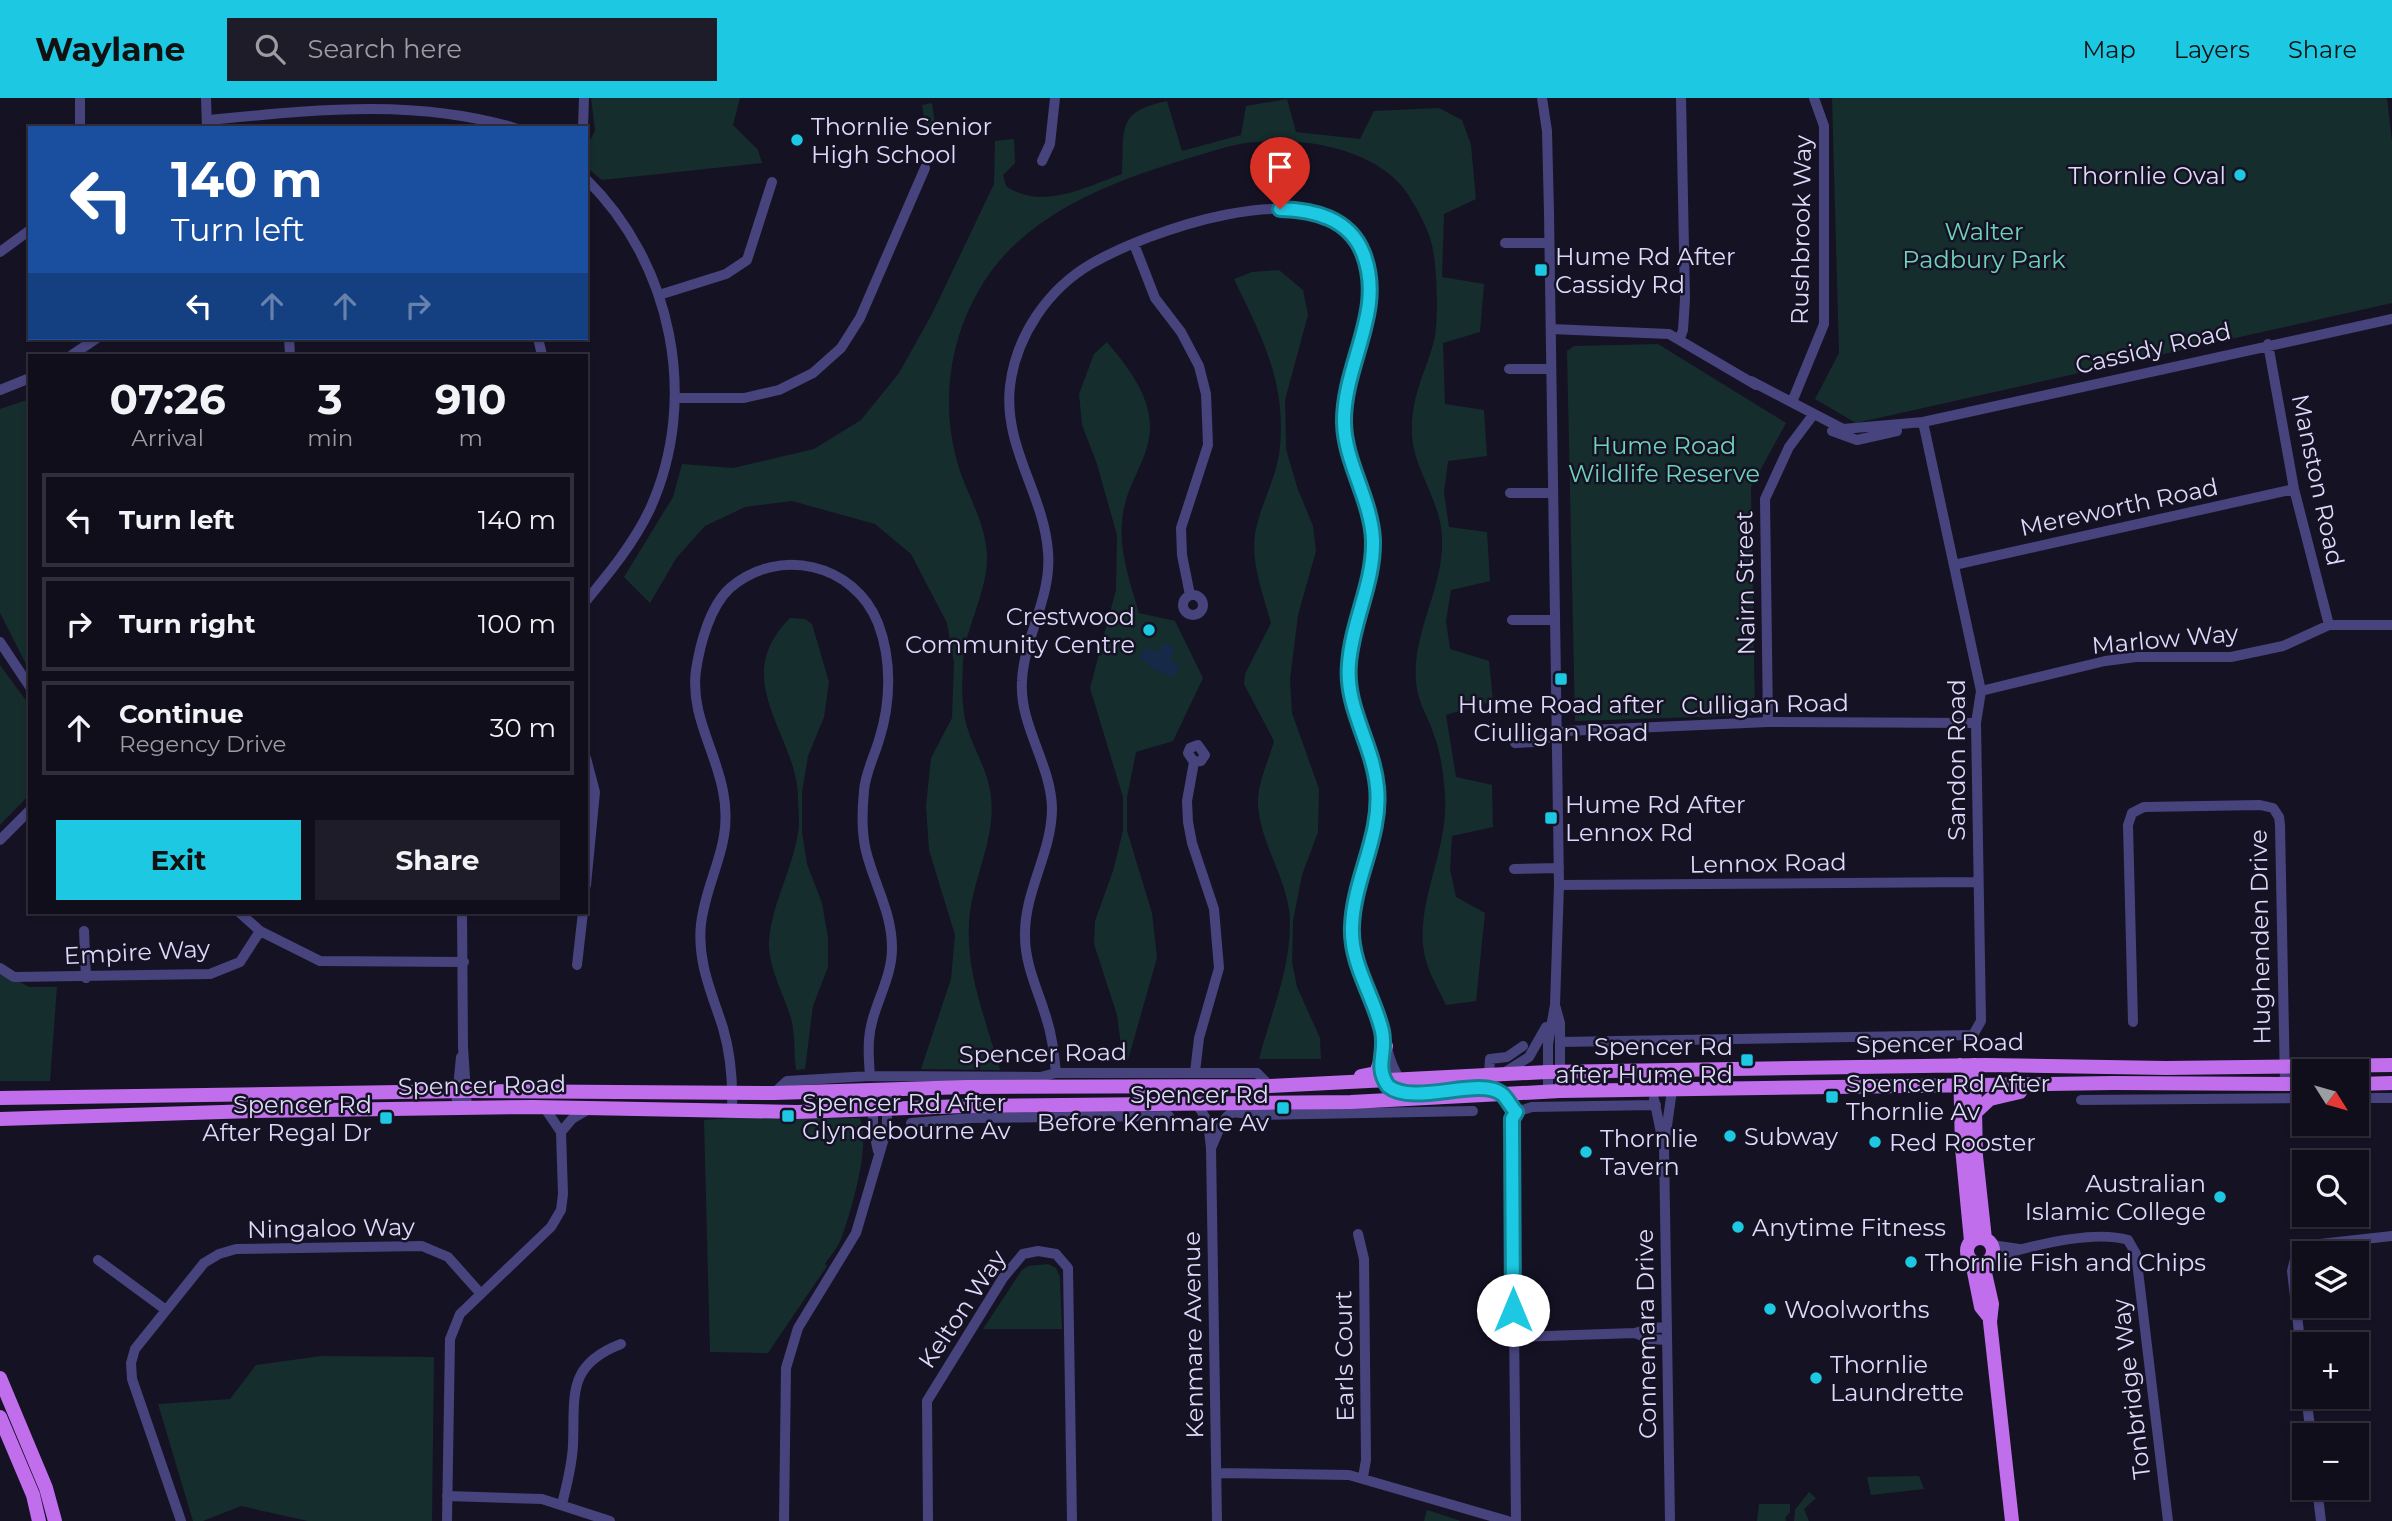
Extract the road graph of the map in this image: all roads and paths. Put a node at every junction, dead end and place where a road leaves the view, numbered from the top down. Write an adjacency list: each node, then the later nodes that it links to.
1 (80, 98): 11 (street)
2 (206, 98): 10 (street)
3 (584, 98): 13 (street)
4 (1055, 98): 14 (street)
5 (1681, 98): 26 (street)
6 (1814, 98): 36 (street, Rushbrook Way)
7 (1542, 99): 20 (street)
8 (443, 101): 9 (street); 12 (street)
9 (335, 102): 10 (street)
10 (207, 124)
11 (80, 126)
12 (511, 126)
13 (583, 126)
14 (1042, 161)
15 (925, 168): 35 (street)
16 (588, 181): 23 (street)
17 (772, 182): 23 (street)
18 (28, 231): 22 (street)
19 (1505, 243): 20 (street)
20 (1549, 243): 25 (street)
21 (1134, 244): 43 (street); 79 (street); 86 (street)
22 (0, 252)
23 (659, 295): 35 (street)
24 (2392, 319): 28 (street, Cassidy Road)
25 (1551, 333): 26 (street, Cassidy Road); 31 (street)
26 (1680, 338): 33 (street, Cassidy Road)
27 (94, 340): 29 (street)
28 (2268, 344): 38 (street, Cassidy Road); 39 (street, Manston Road)
29 (73, 354)
30 (1509, 369): 31 (street)
31 (1550, 369): 41 (street)
32 (28, 379): 34 (street)
33 (1751, 381): 36 (street, Cassidy Road); 37 (street, Cassidy Road)
34 (0, 390)
35 (675, 398): 44 (street)
36 (1792, 402): 37 (street, Cassidy Road)
37 (1811, 417): 38 (street, Cassidy Road); 52 (street, Nairn Street)
38 (1923, 422): 42 (street, Sandon Road)
39 (2294, 489): 42 (street, Mereworth Road); 47 (street, Manston Road)
40 (1510, 493): 41 (street)
41 (1553, 493): 46 (street)
42 (1954, 565): 51 (street, Sandon Road)
43 (1190, 594)
44 (588, 599)
45 (1512, 620): 46 (street)
46 (1554, 620): 54 (street)
47 (2329, 625): 48 (street, Marlow Way); 51 (street, Marlow Way)
48 (2392, 625)
49 (0, 642): 50 (street)
50 (28, 684)
51 (1981, 691): 53 (street, Sandon Road)
52 (1768, 722): 53 (street, Culligan Road); 54 (street, Culligan Road)
53 (1976, 723): 63 (street, Sandon Road)
54 (1555, 736): 55 (street, Culligan Road); 61 (street)
55 (1515, 743)
56 (1194, 762): 89 (street)
57 (588, 766): 60 (street)
58 (28, 812): 59 (street)
59 (0, 840)
60 (588, 864)
61 (1559, 868): 62 (street); 64 (street)
62 (1514, 869)
63 (1977, 882): 64 (street, Lennox Road); 76 (street, Sandon Road)
64 (1559, 886): 74 (street)
65 (241, 914): 69 (street)
66 (462, 914): 70 (street)
67 (583, 914): 71 (street)
68 (84, 931): 73 (street)
69 (260, 931): 70 (street); 73 (street, Empire Way)
70 (464, 962): 101 (street)
71 (577, 965)
72 (0, 968): 73 (street, Empire Way)
73 (86, 978)
74 (1555, 1005): 75 (street); 78 (street)
75 (1550, 1018): 85 (street); 87 (street)
76 (1981, 1021): 78 (street, Spencer Road)
77 (2133, 1022): 82 (street, Hughenden Drive)
78 (1560, 1042): 85 (street)
79 (1386, 1046): 88 (main road); 90 (street)
80 (1523, 1046): 87 (street)
81 (1967, 1065): 82 (main road, Spencer Road); 84 (main road, Spencer Road); 97 (main road)
82 (2284, 1065): 83 (main road, Spencer Road); 93 (street, Hughenden Drive)
83 (2392, 1065)
84 (1694, 1071): 85 (main road, Spencer Road); 98 (main road)
85 (1553, 1072): 87 (main road, Spencer Road); 103 (street)
86 (1056, 1073): 89 (street, Spencer Road); 96 (street, Spencer Road)
87 (1496, 1074): 90 (main road, Spencer Road)
88 (1382, 1075): 89 (main road, Spencer Road); 90 (main road, Spencer Road); 106 (main road)
89 (1196, 1078): 96 (main road, Spencer Road); 120 (main road)
90 (1401, 1081)
91 (2392, 1083): 95 (main road)
92 (2043, 1084): 93 (main road, Spencer Road); 97 (main road, Spencer Road); 128 (main road)
93 (2285, 1084): 94 (main road, Spencer Road)
94 (2292, 1084)
95 (2370, 1084)
96 (877, 1085): 105 (main road, Spencer Road); 105 (street); 123 (street)
97 (1967, 1086): 98 (main road, Spencer Road); 128 (main road); 139 (main road)
98 (1809, 1087): 100 (main road, Spencer Road)
99 (1651, 1090): 100 (main road, Spencer Road); 103 (main road, Spencer Road); 116 (street, Connemara Drive)
100 (1672, 1090): 136 (street, Connemara Drive)
101 (462, 1091): 102 (main road, Spencer Road); 104 (main road, Spencer Road); 119 (street)
102 (573, 1091): 105 (main road, Spencer Road); 122 (main road)
103 (1554, 1091): 106 (main road, Spencer Road)
104 (371, 1092): 107 (main road, Spencer Road); 121 (main road)
105 (733, 1092): 124 (street)
106 (1502, 1094): 120 (main road, Spencer Road); 127 (street)
107 (80, 1097): 108 (main road, Spencer Road); 129 (main road)
108 (0, 1098)
109 (2292, 1098): 112 (street)
110 (2370, 1098): 111 (street)
111 (2392, 1098)
112 (2081, 1100)
113 (1272, 1102): 115 (main road, Spencer Road); 120 (main road, Spencer Road); 137 (street, Kenmare Avenue)
114 (1140, 1103): 115 (main road, Spencer Road); 126 (main road, Spencer Road); 132 (street)
115 (1197, 1104): 137 (street, Kenmare Avenue)
116 (1656, 1105): 127 (street); 136 (street, Connemara Drive)
117 (544, 1107): 118 (main road, Spencer Road); 119 (main road, Spencer Road); 135 (street)
118 (594, 1107): 122 (main road, Spencer Road); 135 (street)
119 (462, 1108): 121 (main road, Spencer Road)
120 (1322, 1108): 125 (street, Spencer Road); 130 (street, Spencer Road)
121 (419, 1109): 129 (main road, Spencer Road)
122 (667, 1109): 124 (main road, Spencer Road)
123 (880, 1109): 124 (main road, Spencer Road); 126 (main road, Spencer Road); 166 (street)
124 (732, 1111)
125 (1473, 1111)
126 (968, 1112): 132 (street, Spencer Road); 134 (street, Spencer Road)
127 (1516, 1112): 151 (street)
128 (1975, 1113): 138 (main road)
129 (133, 1114): 133 (main road, Spencer Road)
130 (1260, 1115)
131 (1169, 1116): 132 (street, Spencer Road)
132 (1128, 1117)
133 (0, 1119)
134 (911, 1123)
135 (561, 1132): 145 (street)
136 (1664, 1147): 148 (street, Connemara Drive)
137 (1211, 1148): 156 (street, Kenmare Avenue)
138 (1979, 1188): 139 (main road); 142 (main road)
139 (1966, 1197): 142 (main road)
140 (1358, 1234): 157 (street, Earls Court)
141 (2392, 1236): 149 (street)
142 (1986, 1249): 144 (main road); 144 (main road); 147 (main road); 174 (street, Tonbridge Way)
143 (98, 1260): 146 (street)
144 (1972, 1262): 147 (main road)
145 (481, 1294): 146 (street, Ningaloo Way); 158 (street)
146 (166, 1310): 163 (street, Ningaloo Way)
147 (1989, 1317): 173 (main road)
148 (1667, 1327): 150 (street); 152 (street, Connemara Drive)
149 (2298, 1332)
150 (1635, 1334): 151 (street); 152 (street)
151 (1513, 1337): 171 (street)
152 (1667, 1340): 172 (street, Connemara Drive)
153 (621, 1344): 160 (street)
154 (0, 1378): 162 (main road)
155 (0, 1417): 161 (main road)
156 (1217, 1473): 157 (street); 169 (street, Kenmare Avenue)
157 (1363, 1478): 170 (street)
158 (447, 1496): 160 (street); 164 (street)
159 (2318, 1500): 175 (street)
160 (562, 1504): 165 (street)
161 (40, 1521)
162 (55, 1521)
163 (181, 1521)
164 (447, 1521)
165 (610, 1521)
166 (784, 1521)
167 (928, 1521): 168 (street, Kelton Way)
168 (1072, 1521)
169 (1217, 1521)
170 (1508, 1521)
171 (1516, 1521)
172 (1670, 1521)
173 (2012, 1521)
174 (2168, 1521)
175 (2320, 1521)

